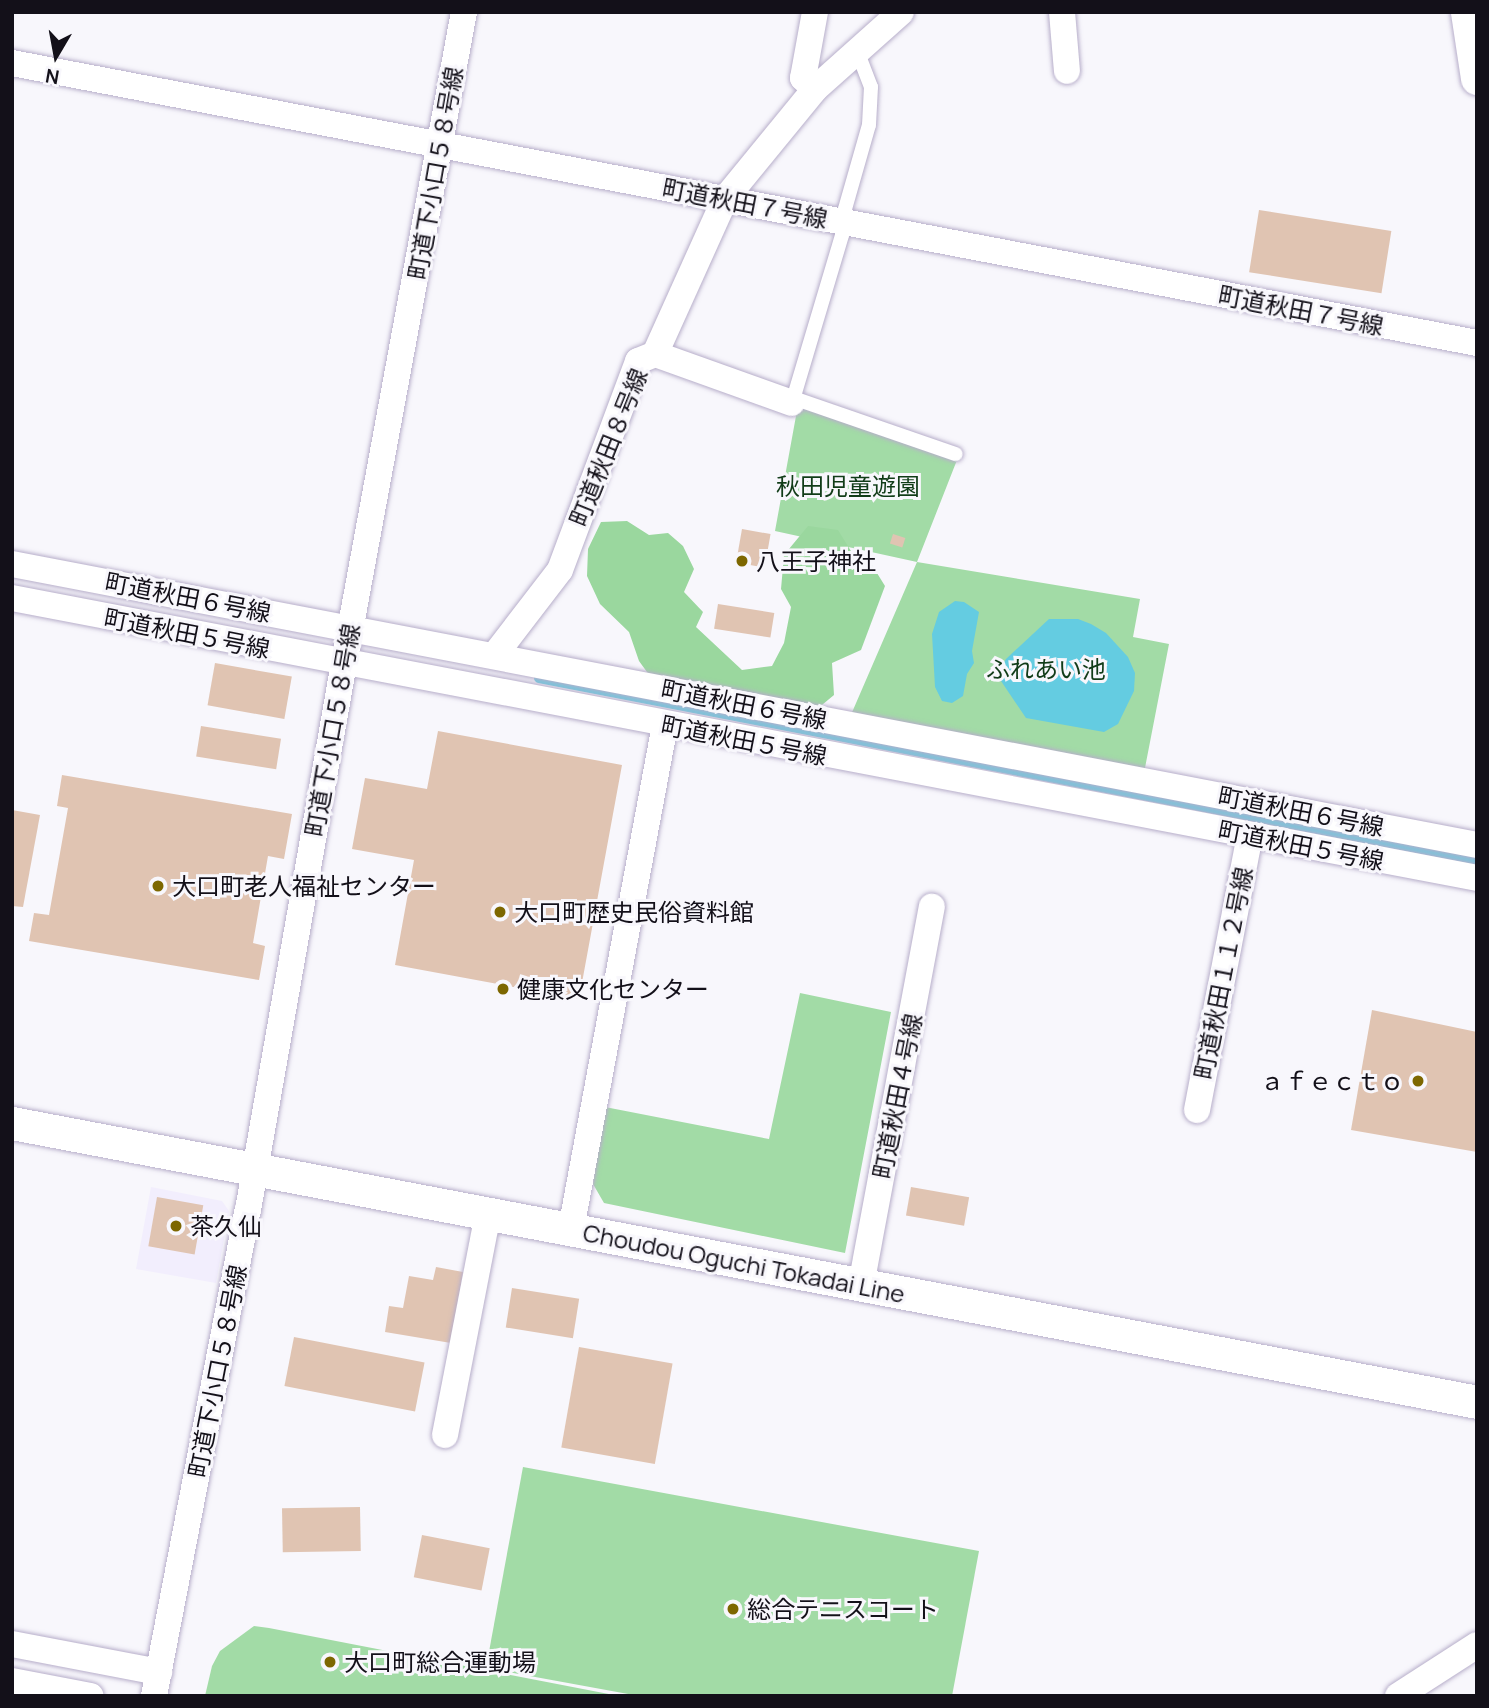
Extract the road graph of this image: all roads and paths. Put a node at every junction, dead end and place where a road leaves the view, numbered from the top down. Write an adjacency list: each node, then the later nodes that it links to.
1 (464, 12): 11 (street, 町道下小口５８号線)
2 (815, 12): 10 (street)
3 (901, 12): 6 (street, 町道秋田８号線)
4 (1062, 12): 8 (street)
5 (1468, 12): 9 (street)
6 (858, 51): 10 (street, 町道秋田８号線); 13 (lane)
7 (12, 62): 11 (street, 町道秋田７号線)
8 (1067, 71)
9 (1477, 78)
10 (815, 89): 12 (street, 町道秋田８号線)
11 (440, 145): 12 (street, 町道秋田７号線); 20 (street, 町道下小口５８号線)
12 (725, 200): 13 (street, 町道秋田７号線); 15 (street, 町道秋田８号線)
13 (844, 222): 14 (street, 町道秋田７号線); 16 (lane)
14 (1477, 343)
15 (655, 354): 16 (street); 21 (street, 町道秋田８号線)
16 (792, 400): 17 (lane)
17 (956, 454)
18 (12, 564): 20 (street, 町道秋田６号線)
19 (12, 598): 22 (street, 町道秋田５号線)
20 (351, 629): 21 (street, 町道秋田６号線); 22 (street, 町道下小口５８号線)
21 (494, 656): 25 (street, 町道秋田６号線)
22 (344, 663): 23 (street, 町道秋田５号線); 30 (street, 町道下小口５８号線)
23 (665, 725): 24 (street, 町道秋田５号線); 32 (street)
24 (1250, 835): 26 (street, 町道秋田５号線); 28 (street, 町道秋田１１２号線)
25 (1477, 845)
26 (1477, 878)
27 (932, 907): 33 (street, 町道秋田４号線)
28 (1197, 1110)
29 (12, 1123): 30 (street, Choudou Oguchi Tokadai Line)
30 (253, 1169): 31 (street, Choudou Oguchi Tokadai Line); 39 (street, 町道下小口５８号線)
31 (488, 1213): 32 (street, Choudou Oguchi Tokadai Line); 35 (street)
32 (570, 1230): 33 (street, Choudou Oguchi Tokadai Line)
33 (861, 1285): 34 (street, Choudou Oguchi Tokadai Line)
34 (1477, 1402)
35 (445, 1435)
36 (12, 1644): 39 (street)
37 (1477, 1644): 41 (street)
38 (12, 1681): 40 (street)
39 (156, 1684)
40 (91, 1696)
41 (1398, 1696)

